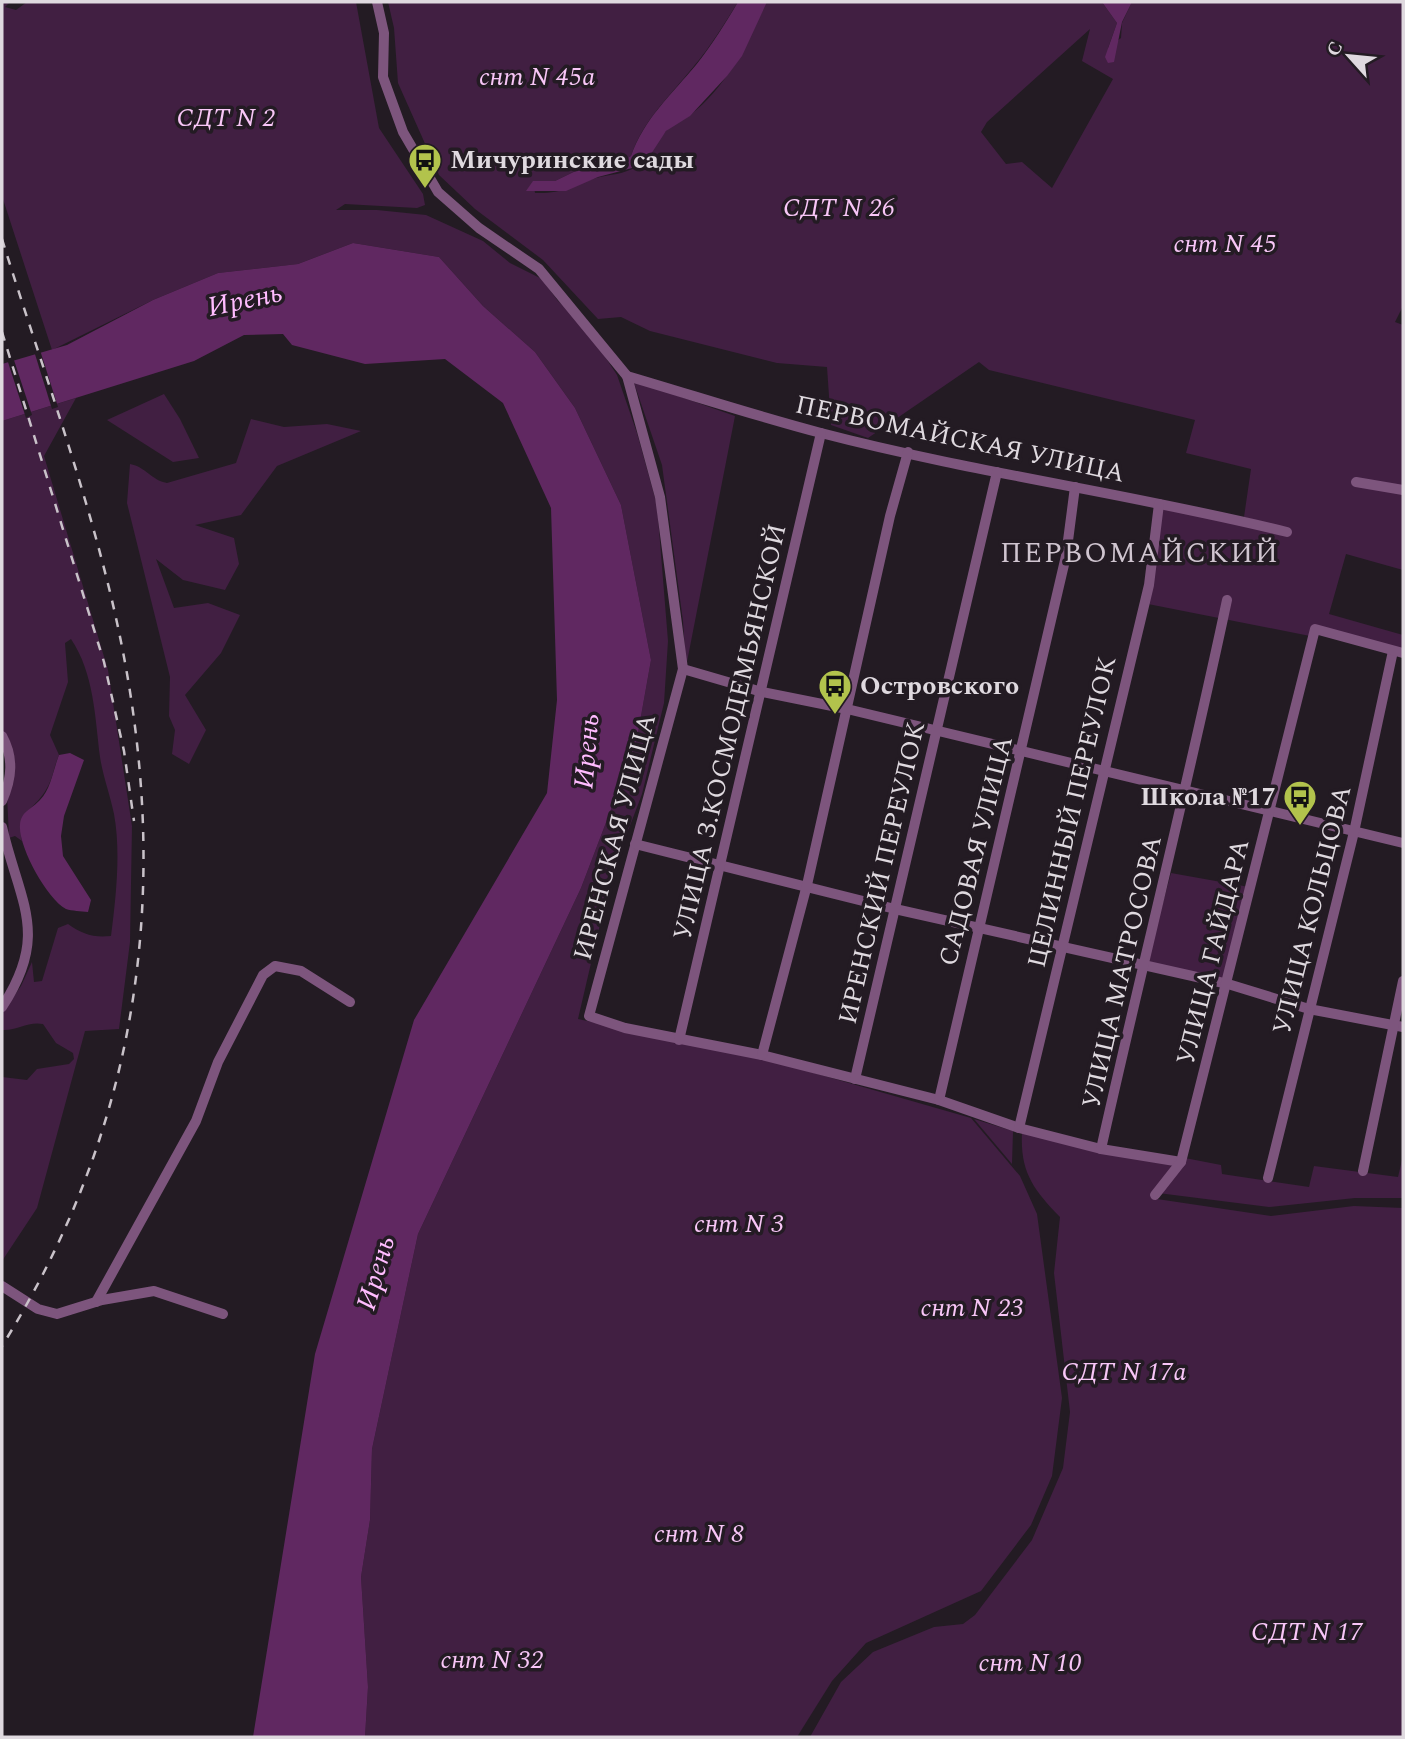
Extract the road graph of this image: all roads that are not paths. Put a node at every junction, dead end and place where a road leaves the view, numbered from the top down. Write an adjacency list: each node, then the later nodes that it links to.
1 (377, 2): 2 (street)
2 (627, 376): 3 (street, ПЕРВОМАЙСКАЯ УЛИЦА); 13 (street)
3 (821, 433): 4 (street, ПЕРВОМАЙСКАЯ УЛИЦА); 14 (street, УЛИЦА З.КОСМОДЕМЬЯНСКОЙ)
4 (908, 452): 5 (street, ПЕРВОМАЙСКАЯ УЛИЦА); 15 (street)
5 (997, 472): 7 (street, ПЕРВОМАЙСКАЯ УЛИЦА); 16 (street, ИРЕНСКИЙ ПЕРЕУЛОК)
6 (1356, 482): 8 (street)
7 (1075, 487): 9 (street, ПЕРВОМАЙСКАЯ УЛИЦА); 18 (street, САДОВАЯ УЛИЦА)
8 (1403, 490)
9 (1159, 504): 10 (street, ПЕРВОМАЙСКАЯ УЛИЦА); 19 (street, ЦЕЛИННЫЙ ПЕРЕУЛОК)
10 (1287, 532)
11 (1227, 600): 20 (street, УЛИЦА МАТРОСОВА)
12 (1398, 652): 22 (street, УЛИЦА ГАЙДАРА); 24 (street, УЛИЦА КОЛЬЦОВА)
13 (682, 669): 14 (street); 26 (street, ИРЕНСКАЯ УЛИЦА)
14 (762, 692): 15 (street); 27 (street, УЛИЦА З.КОСМОДЕМЬЯНСКОЙ)
15 (847, 709): 16 (street); 28 (street)
16 (936, 732): 18 (street); 29 (street, ИРЕНСКИЙ ПЕРЕУЛОК)
17 (2, 736): 21 (street)
18 (1022, 753): 19 (street); 30 (street, САДОВАЯ УЛИЦА)
19 (1102, 772): 20 (street); 31 (street, ЦЕЛИННЫЙ ПЕРЕУЛОК)
20 (1187, 791): 22 (street); 32 (street, УЛИЦА МАТРОСОВА)
21 (2, 801)
22 (1269, 811): 24 (street); 34 (street, УЛИЦА ГАЙДАРА)
23 (2, 827): 36 (street)
24 (1354, 832): 25 (street); 37 (street, УЛИЦА КОЛЬЦОВА)
25 (1403, 843)
26 (635, 844): 27 (street); 39 (street, ИРЕНСКАЯ УЛИЦА)
27 (720, 866): 28 (street); 39 (street, УЛИЦА З.КОСМОДЕМЬЯНСКОЙ)
28 (807, 885): 29 (street); 40 (street)
29 (895, 909): 30 (street); 41 (street, ИРЕНСКИЙ ПЕРЕУЛОК)
30 (978, 928): 31 (street); 42 (street, САДОВАЯ УЛИЦА)
31 (1062, 946): 32 (street); 43 (street, ЦЕЛИННЫЙ ПЕРЕУЛОК)
32 (1142, 967): 34 (street); 44 (street, УЛИЦА МАТРОСОВА)
33 (1403, 981): 38 (street)
34 (1228, 984): 37 (street); 45 (street, УЛИЦА ГАЙДАРА)
35 (350, 1002): 50 (street)
36 (2, 1007)
37 (1309, 1009): 38 (street); 47 (street, УЛИЦА КОЛЬЦОВА)
38 (1398, 1026): 46 (street)
39 (679, 1040): 40 (street)
40 (762, 1055): 41 (street)
41 (855, 1079): 42 (street)
42 (939, 1100): 43 (street)
43 (1019, 1128): 44 (street)
44 (1101, 1149): 45 (street)
45 (1181, 1162): 48 (street, УЛИЦА ГАЙДАРА)
46 (1363, 1171)
47 (1268, 1178)
48 (1155, 1195)
49 (2, 1286): 50 (street)
50 (96, 1302): 51 (street)
51 (223, 1314)

